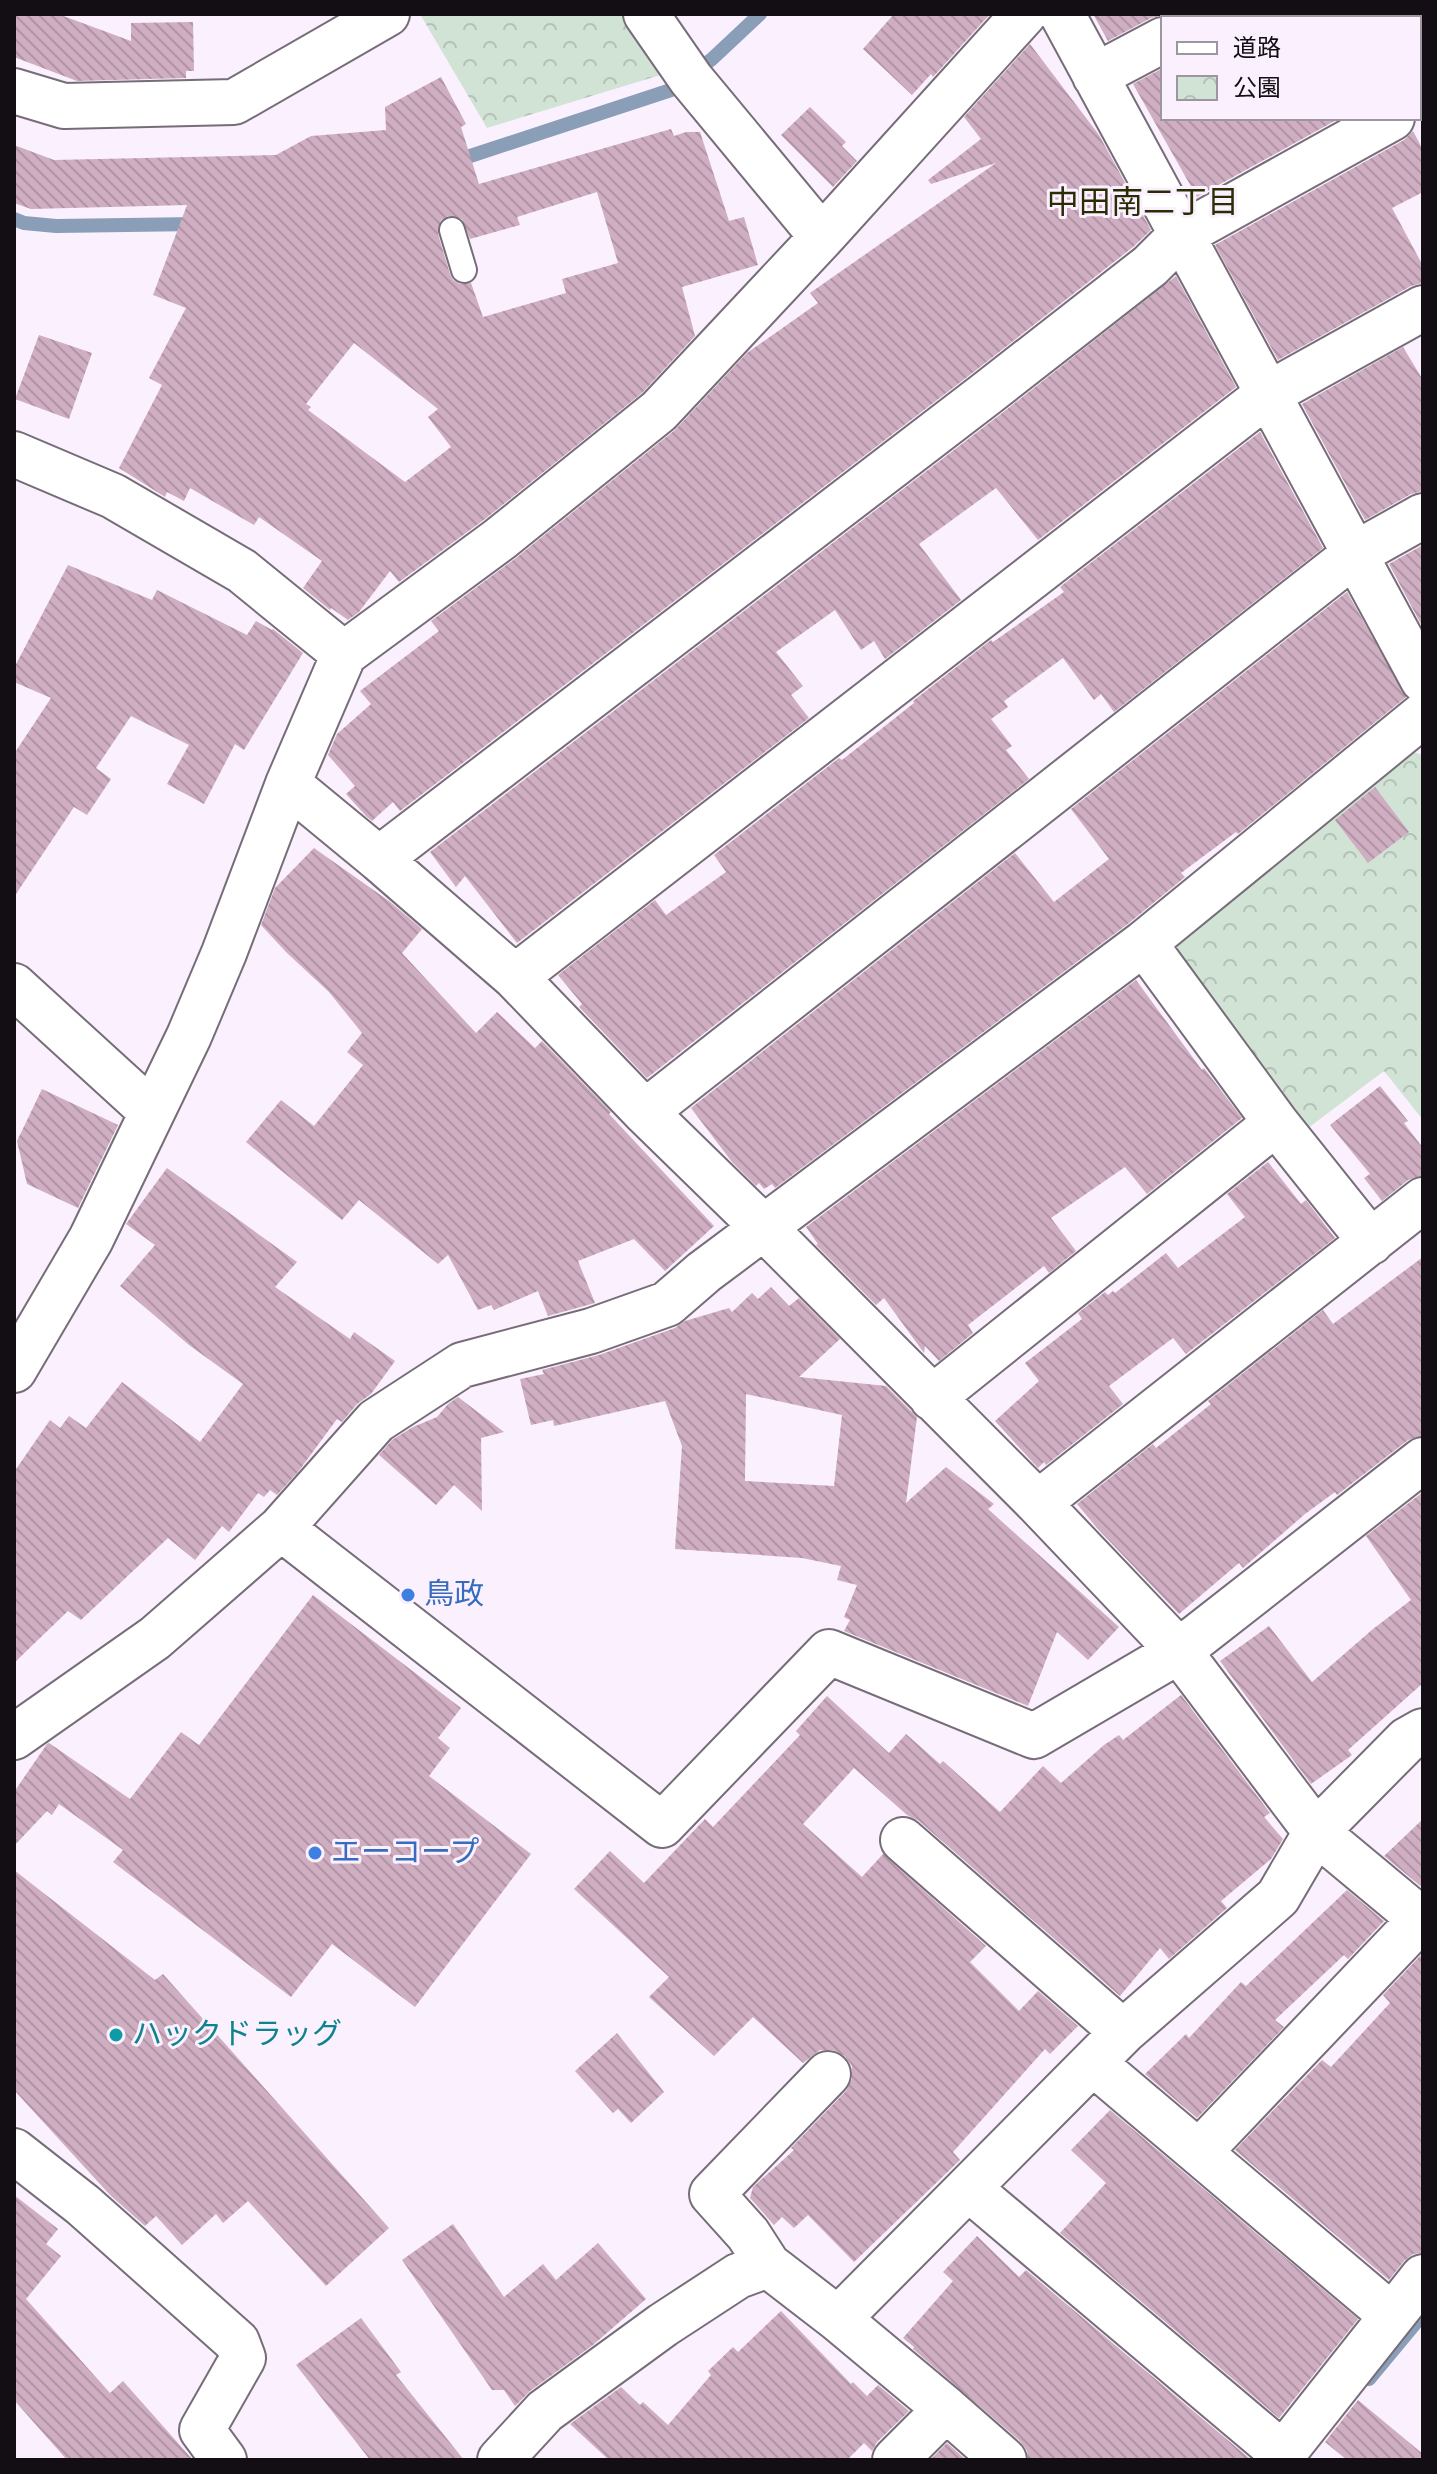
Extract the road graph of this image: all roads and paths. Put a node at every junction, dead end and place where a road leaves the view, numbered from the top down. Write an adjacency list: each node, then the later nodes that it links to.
1 (387, 14): 7 (street)
2 (646, 14): 11 (street)
3 (1024, 14): 11 (street)
4 (1062, 14): 6 (street)
5 (1161, 41): 6 (street)
6 (1095, 76): 10 (street)
7 (14, 91)
8 (1388, 120): 10 (street)
9 (452, 230): 12 (lane)
10 (1181, 235): 14 (street); 22 (street)
11 (822, 237): 18 (street)
12 (464, 270)
13 (1423, 308): 14 (street)
14 (1268, 394): 17 (street); 24 (street)
15 (14, 454): 18 (street)
16 (1423, 516): 17 (street)
17 (1355, 554): 19 (street); 27 (street)
18 (344, 654): 21 (street)
19 (1423, 680)
20 (1423, 715): 23 (street)
21 (288, 784): 22 (street); 26 (street)
22 (379, 859): 24 (street)
23 (1144, 943): 28 (street); 30 (street)
24 (515, 977): 27 (street)
25 (14, 986): 26 (street)
26 (151, 1111): 32 (street)
27 (645, 1112): 30 (street)
28 (1276, 1123): 31 (street); 33 (street)
29 (1423, 1200): 31 (street)
30 (764, 1228): 33 (street); 36 (street)
31 (1371, 1242): 35 (street)
32 (16, 1364)
33 (932, 1398): 35 (street)
34 (1423, 1460): 37 (street)
35 (1038, 1503): 37 (street)
36 (281, 1528): 37 (street); 38 (street)
37 (1179, 1651): 40 (street)
38 (14, 1737)
39 (1418, 1742): 40 (street)
40 (1316, 1832): 42 (street); 43 (street)
41 (903, 1840): 43 (street)
42 (1422, 1920): 47 (street)
43 (1123, 2032): 44 (street)
44 (1093, 2063): 47 (street); 48 (street)
45 (828, 2074): 49 (street)
46 (14, 2151): 55 (street)
47 (1199, 2152): 51 (street)
48 (968, 2188): 52 (street); 54 (street)
49 (768, 2265): 52 (street); 56 (street)
50 (1423, 2277): 51 (street)
51 (1391, 2315): 54 (street)
52 (838, 2319): 53 (street)
53 (946, 2409): 57 (street); 58 (street)
54 (1281, 2457)
55 (224, 2460)
56 (500, 2460)
57 (895, 2460)
58 (1004, 2460)

